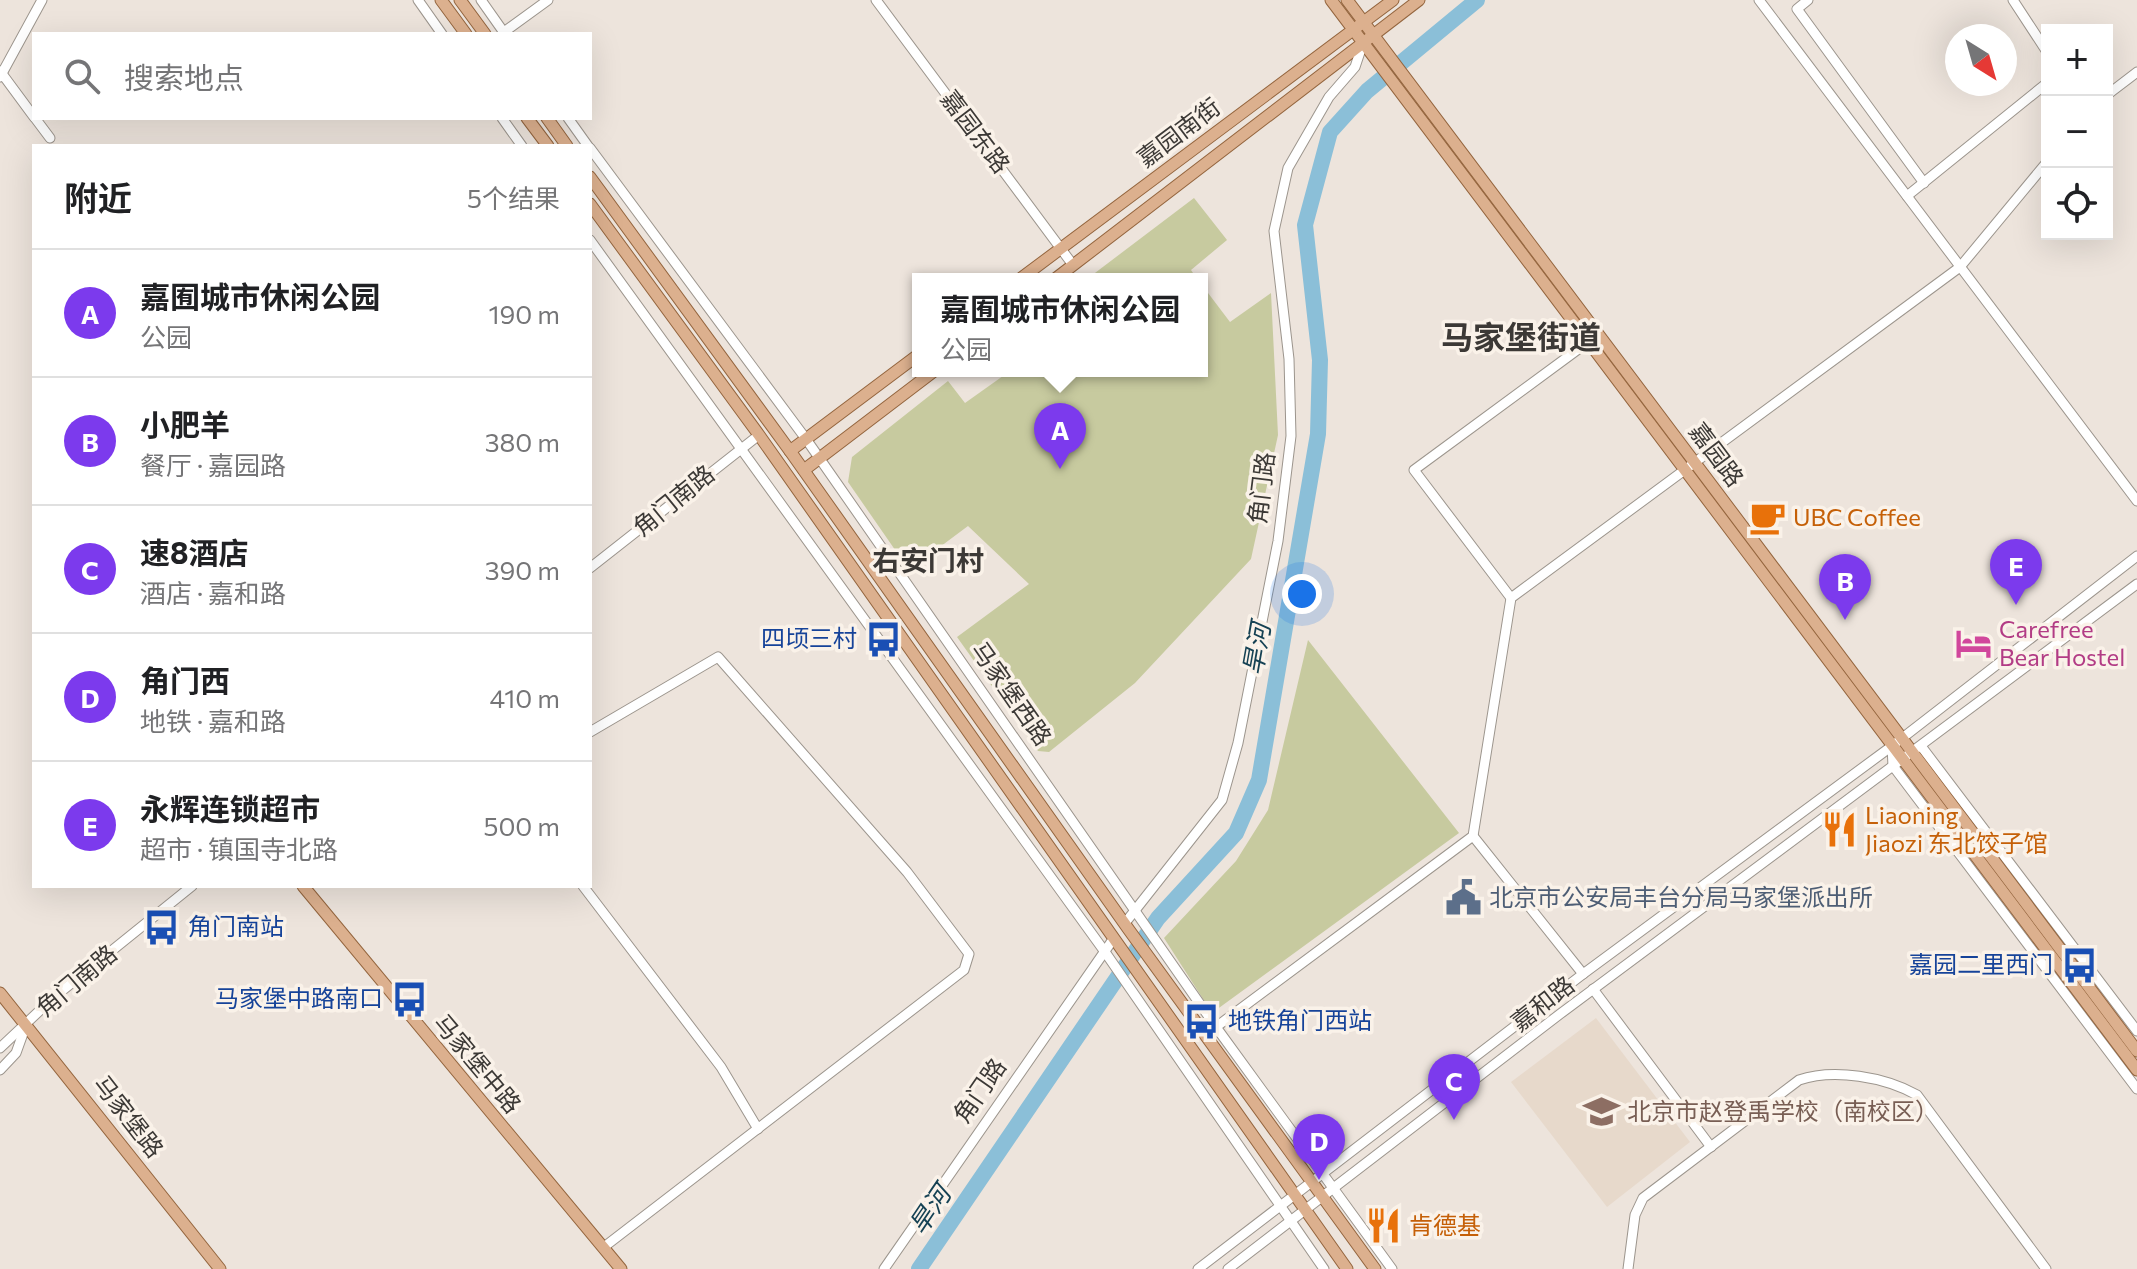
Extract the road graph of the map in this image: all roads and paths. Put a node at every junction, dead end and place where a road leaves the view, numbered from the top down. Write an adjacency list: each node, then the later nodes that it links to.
1 (42, 0): 24 (street)
2 (418, 0): 16 (street)
3 (441, 0): 17 (main road)
4 (460, 0): 18 (main road)
5 (481, 0): 19 (street)
6 (548, 0): 20 (street)
7 (876, 0): 46 (street, 嘉园东路)
8 (1331, 0): 15 (main road, 嘉园路)
9 (1347, 0): 15 (main road, 嘉园路)
10 (1393, 0): 15 (main road)
11 (1419, 0): 21 (main road, 角门路)
12 (1759, 0): 43 (street)
13 (1808, 0): 42 (street)
14 (2013, 0): 22 (street)
15 (1358, 26): 21 (main road, 嘉园路); 46 (main road, 嘉园南街)
16 (441, 32)
17 (465, 32)
18 (484, 32)
19 (504, 32)
20 (506, 32)
21 (1368, 39): 27 (main road, 嘉园路); 47 (main road, 嘉园南街); 75 (street, 角门路)
22 (2041, 43)
23 (2137, 72): 26 (street)
24 (1, 74): 28 (street)
25 (2041, 88): 42 (street)
26 (2113, 90)
27 (1407, 94): 51 (main road, 嘉园路); 59 (main road, 嘉园路)
28 (32, 114)
29 (36, 120): 34 (street)
30 (503, 120): 35 (street)
31 (528, 120): 36 (main road)
32 (548, 120): 37 (main road)
33 (569, 120): 38 (street, 马家堡西路)
34 (50, 138)
35 (521, 144)
36 (546, 144)
37 (566, 144)
38 (587, 144)
39 (592, 151): 55 (street, 马家堡西路)
40 (2042, 168): 48 (street)
41 (592, 180): 57 (main road, 马家堡西路)
42 (1924, 183): 43 (street)
43 (1907, 196): 48 (street)
44 (592, 207): 54 (main road)
45 (592, 243): 56 (street)
46 (1062, 248): 47 (street, 嘉园东路); 49 (main road, 嘉园南街)
47 (1073, 265): 50 (main road, 嘉园南街)
48 (1960, 267): 59 (street); 61 (street)
49 (1028, 273)
50 (1063, 273)
51 (1588, 342): 59 (main road, 嘉园路); 65 (street)
52 (912, 360): 55 (main road)
53 (926, 377): 58 (main road)
54 (759, 435): 56 (street, 角门南路); 77 (main road)
55 (806, 439): 57 (main road); 58 (street, 马家堡西路)
56 (740, 448): 63 (street, 角门南路); 78 (street)
57 (790, 451): 60 (main road, 马家堡西路)
58 (819, 458): 60 (main road); 75 (street, 马家堡西路)
59 (1690, 467): 65 (street); 67 (main road, 嘉园路); 68 (main road, 嘉园路)
60 (804, 470): 76 (main road, 马家堡西路)
61 (2137, 501)
62 (2137, 556): 67 (street, 嘉和路)
63 (592, 566)
64 (2137, 584): 69 (street, 嘉和路)
65 (1511, 598): 71 (street)
66 (592, 731): 90 (street)
67 (1903, 738): 68 (street, 嘉和路); 69 (main road, 嘉园路)
68 (1892, 746): 70 (main road, 嘉园路); 79 (street, 嘉和路)
69 (1917, 749): 70 (street, 嘉和路); 84 (street); 86 (main road, 嘉园路)
70 (1898, 763): 80 (street, 嘉和路); 88 (main road); 89 (street)
71 (1473, 836): 79 (street); 83 (street)
72 (190, 888): 82 (street, 角门南路)
73 (305, 888): 100 (main road, 马家堡中路)
74 (585, 888): 90 (street)
75 (1137, 911): 76 (street, 角门路); 83 (street, 马家堡西路)
76 (1127, 927): 93 (main road, 马家堡西路)
77 (1116, 942): 78 (street, 角门路); 96 (main road)
78 (1108, 956): 97 (street); 103 (street, 角门路)
79 (1583, 974): 92 (street, 嘉和路)
80 (1593, 989): 91 (street); 94 (street, 嘉和路)
81 (0, 993): 82 (main road, 马家堡路)
82 (26, 1025): 85 (street, 角门南路); 87 (street); 101 (main road, 马家堡路)
83 (1216, 1027): 92 (street, 马家堡西路)
84 (2137, 1031)
85 (0, 1048)
86 (2137, 1051)
87 (0, 1070)
88 (2137, 1070)
89 (2137, 1089)
90 (758, 1129): 100 (street)
91 (1711, 1147): 110 (street); 111 (street)
92 (1324, 1174): 93 (street, 嘉和路); 94 (street, 马家堡西路)
93 (1313, 1182): 95 (main road, 马家堡西路); 96 (street, 嘉和路)
94 (1334, 1188): 95 (street, 嘉和路); 109 (street, 马家堡西路)
95 (1323, 1196): 98 (street, 嘉和路); 108 (main road, 马家堡西路)
96 (1295, 1197): 97 (street, 嘉和路); 98 (main road)
97 (1280, 1208): 99 (street); 104 (street, 嘉和路)
98 (1305, 1210): 99 (street, 嘉和路); 107 (main road)
99 (1290, 1221): 105 (street, 嘉和路); 106 (street)
100 (604, 1247): 102 (main road, 马家堡中路)
101 (220, 1269)
102 (621, 1269)
103 (884, 1269)
104 (1198, 1269)
105 (1228, 1269)
106 (1324, 1269)
107 (1347, 1269)
108 (1375, 1269)
109 (1392, 1269)
110 (1628, 1269)
111 (2046, 1269)

